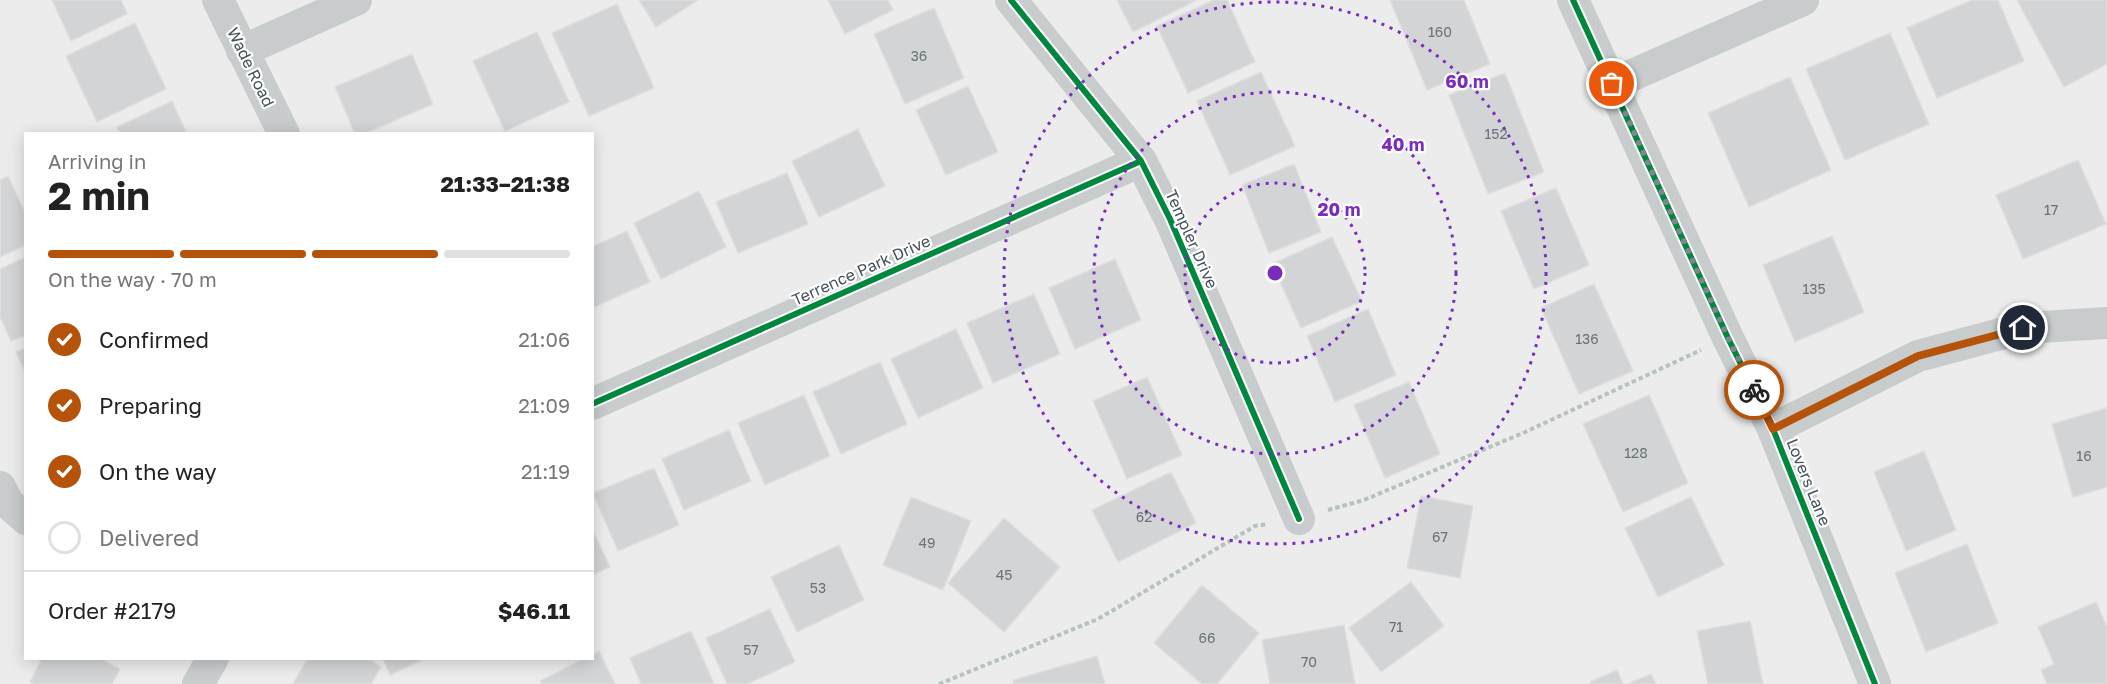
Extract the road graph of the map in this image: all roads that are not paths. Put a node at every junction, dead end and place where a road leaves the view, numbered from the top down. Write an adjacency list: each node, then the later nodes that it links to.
1 (218, 0): 6 (street, Wade Road)
2 (356, 0): 6 (street)
3 (1011, 0): 9 (street, Templer Drive)
4 (1573, 0): 7 (street, Lovers Lane)
5 (1803, 0): 7 (street)
6 (242, 51): 8 (street, Wade Road)
7 (1612, 84): 12 (street, Lovers Lane)
8 (283, 132)
9 (1141, 161): 11 (street, Terrence Park Drive); 15 (street, Templer Drive)
10 (2107, 323): 12 (street)
11 (594, 403)
12 (1773, 429): 18 (street, Lovers Lane)
13 (0, 487): 14 (street)
14 (24, 517)
15 (1299, 519)
16 (212, 660): 17 (street)
17 (198, 684)
18 (1875, 684)

